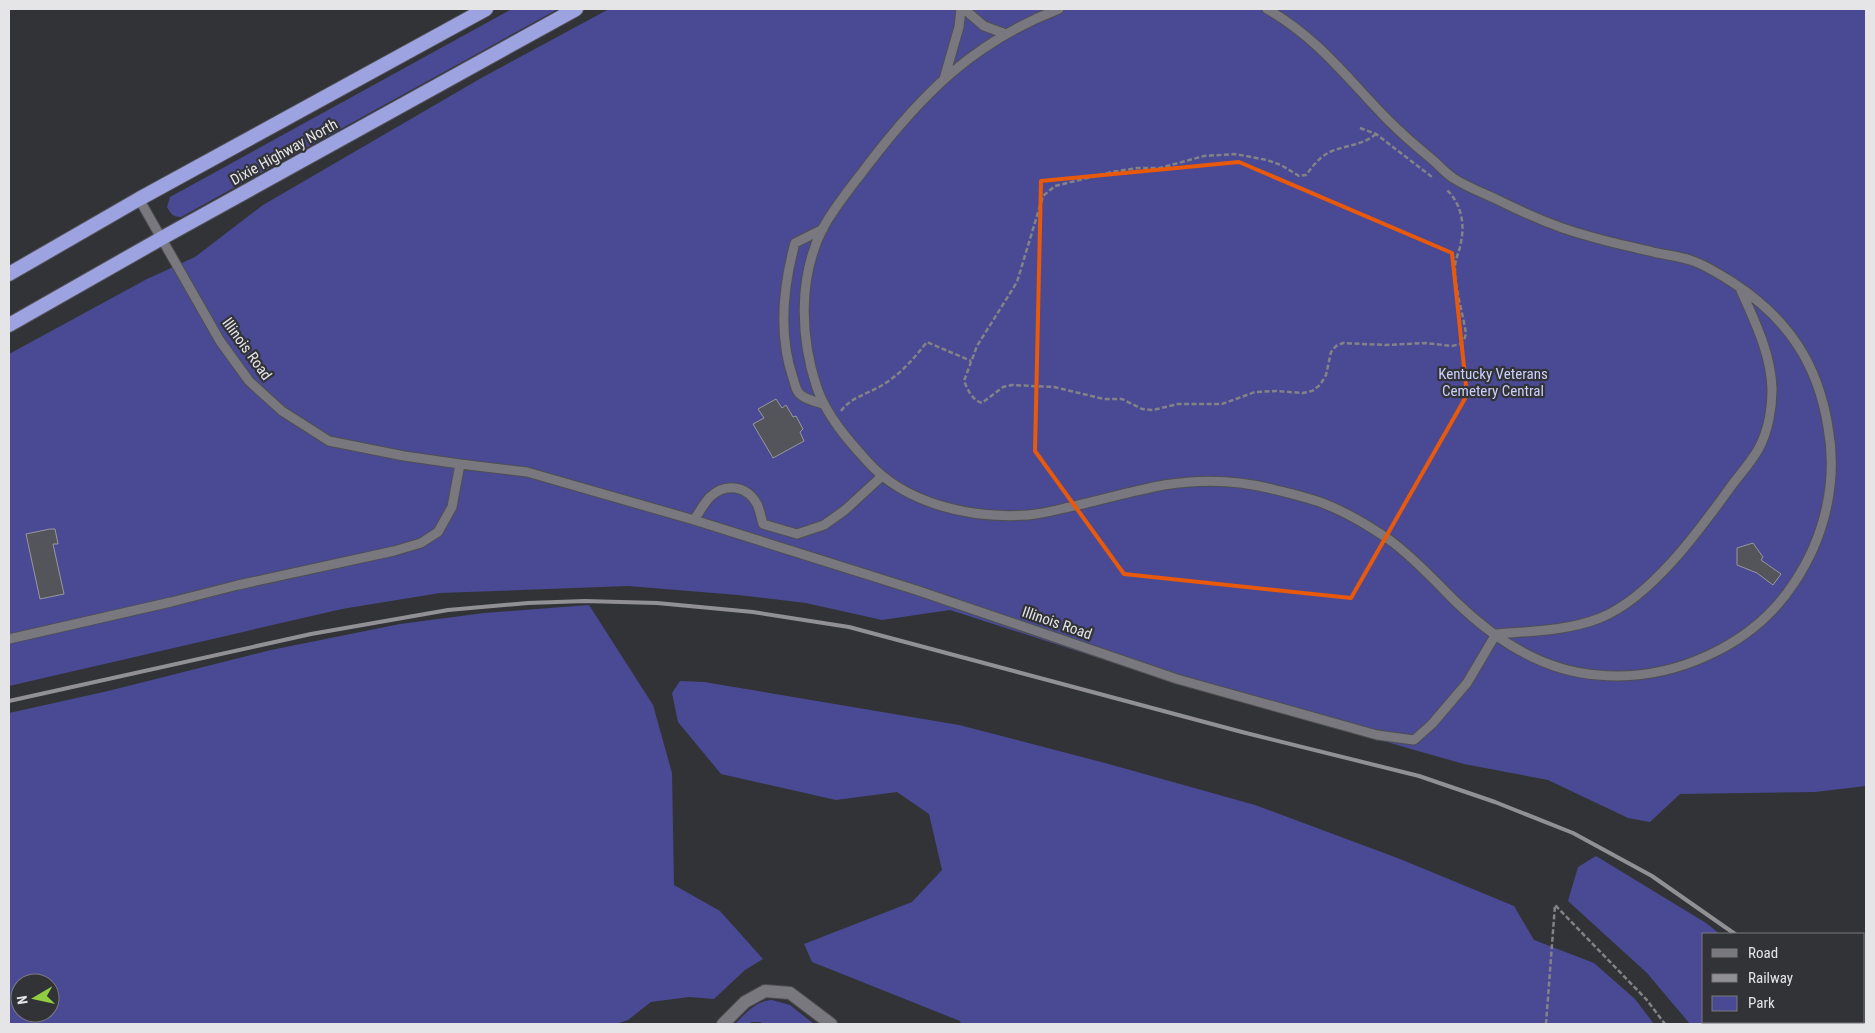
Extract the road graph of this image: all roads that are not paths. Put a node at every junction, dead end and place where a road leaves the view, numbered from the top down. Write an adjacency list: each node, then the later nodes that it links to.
1 (486, 9): 9 (highway, Dixie Highway North)
2 (576, 9): 11 (highway, Dixie Highway North)
3 (963, 9): 7 (lane); 8 (lane)
4 (1059, 9): 6 (lane)
5 (1267, 9): 13 (lane)
6 (1039, 13): 7 (lane)
7 (1006, 34): 8 (lane)
8 (943, 80): 10 (lane)
9 (139, 199): 11 (lane, lllinois Road); 12 (highway, Dixie Highway North)
10 (823, 229): 15 (lane); 15 (lane)
11 (162, 238): 14 (highway, Dixie Highway North); 16 (lane, lllinois Road)
12 (9, 274)
13 (1739, 287): 19 (lane); 19 (lane)
14 (9, 325)
15 (823, 404): 17 (lane)
16 (460, 464): 18 (lane, lllinois Road); 20 (lane)
17 (881, 477): 18 (lane); 19 (lane)
18 (694, 520): 19 (lane, Illinois Road)
19 (1496, 634)
20 (9, 639)
21 (723, 1024): 22 (street)
22 (831, 1024)

